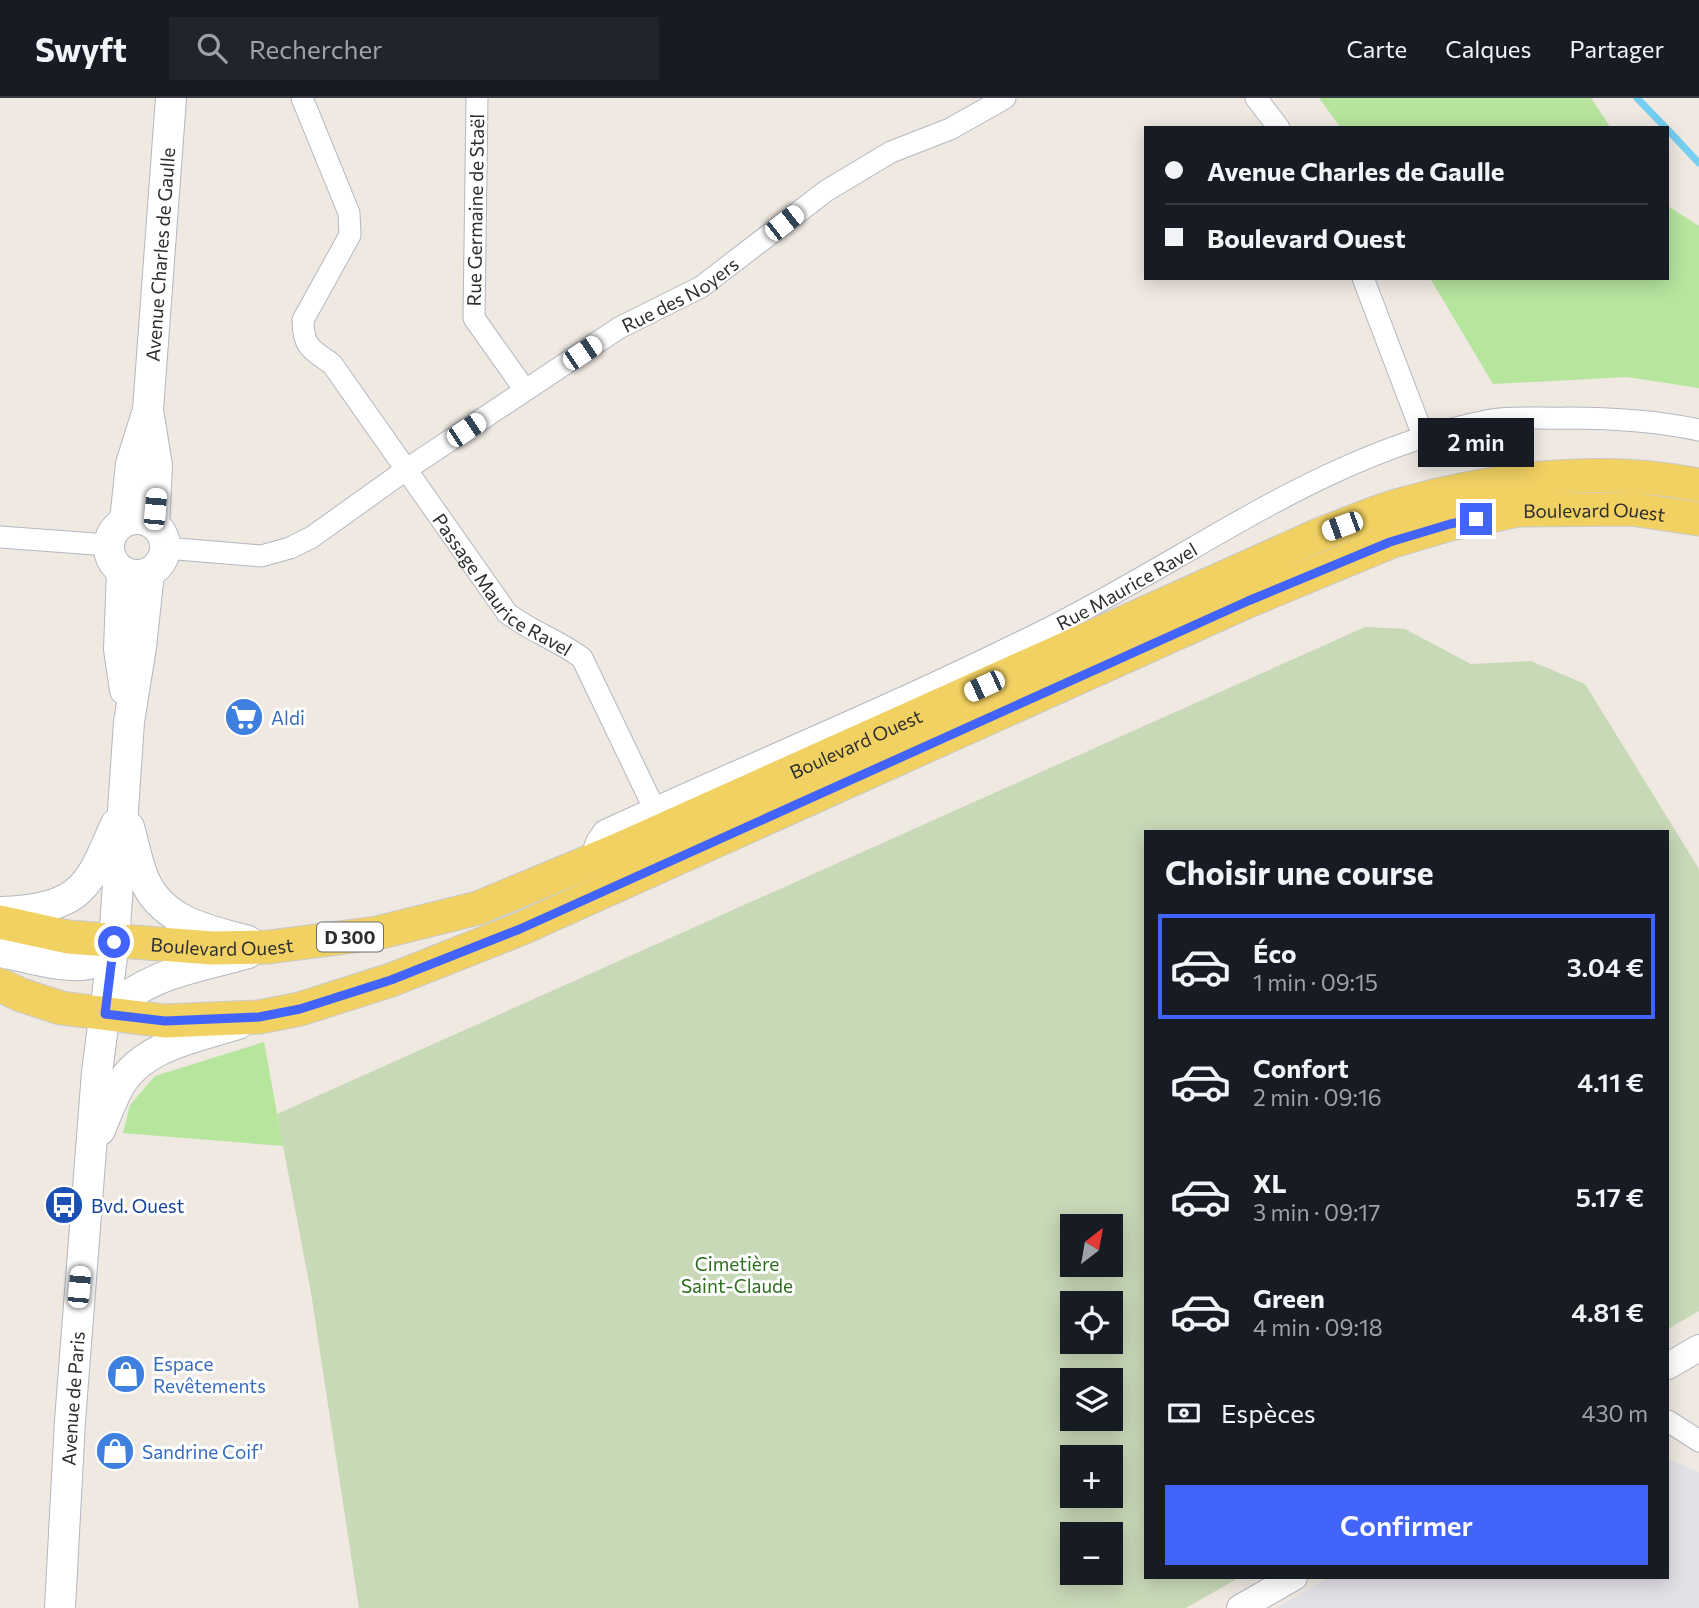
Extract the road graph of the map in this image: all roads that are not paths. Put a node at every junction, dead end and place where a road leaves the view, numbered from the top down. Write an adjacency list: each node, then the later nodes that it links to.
1 (171, 98): 14 (main road, Avenue Charles de Gaulle)
2 (302, 98): 11 (street, Passage Maurice Ravel)
3 (477, 98): 8 (street, Rue Germaine de Staël)
4 (1005, 98): 8 (street, Rue des Noyers)
5 (1256, 98): 6 (street)
6 (1277, 126)
7 (1364, 280): 10 (street)
8 (526, 390): 11 (street, Rue des Noyers)
9 (1699, 430): 10 (street, Rue Maurice Ravel)
10 (1424, 438): 18 (street, Rue Maurice Ravel)
11 (407, 469): 14 (street, Rue des Noyers); 18 (street, Passage Maurice Ravel)
12 (1699, 485): 19 (main road, Boulevard Ouest / D 300)
13 (1699, 519): 25 (main road, Boulevard Ouest)
14 (148, 531): 16 (main road); 16 (main road)
15 (0, 537): 16 (street)
16 (126, 563): 17 (main road)
17 (123, 808): 20 (main road); 21 (main road); 22 (main road)
18 (654, 808): 19 (street, Rue Maurice Ravel)
19 (589, 862): 22 (main road, Boulevard Ouest / D 300)
20 (4, 928): 21 (main road, Boulevard Ouest / D 300)
21 (114, 942): 22 (main road, Boulevard Ouest / D 300); 24 (main road, Avenue de Paris)
22 (269, 947): 24 (main road)
23 (0, 985): 24 (main road, Boulevard Ouest)
24 (105, 1014): 25 (main road, Boulevard Ouest); 26 (main road, Avenue de Paris)
25 (259, 1017): 26 (main road)
26 (90, 1156): 32 (main road, Avenue de Paris)
27 (1699, 1348): 28 (street)
28 (1669, 1365)
29 (1669, 1421): 30 (street)
30 (1699, 1441)
31 (1291, 1579): 33 (street)
32 (60, 1608)
33 (1240, 1608)

